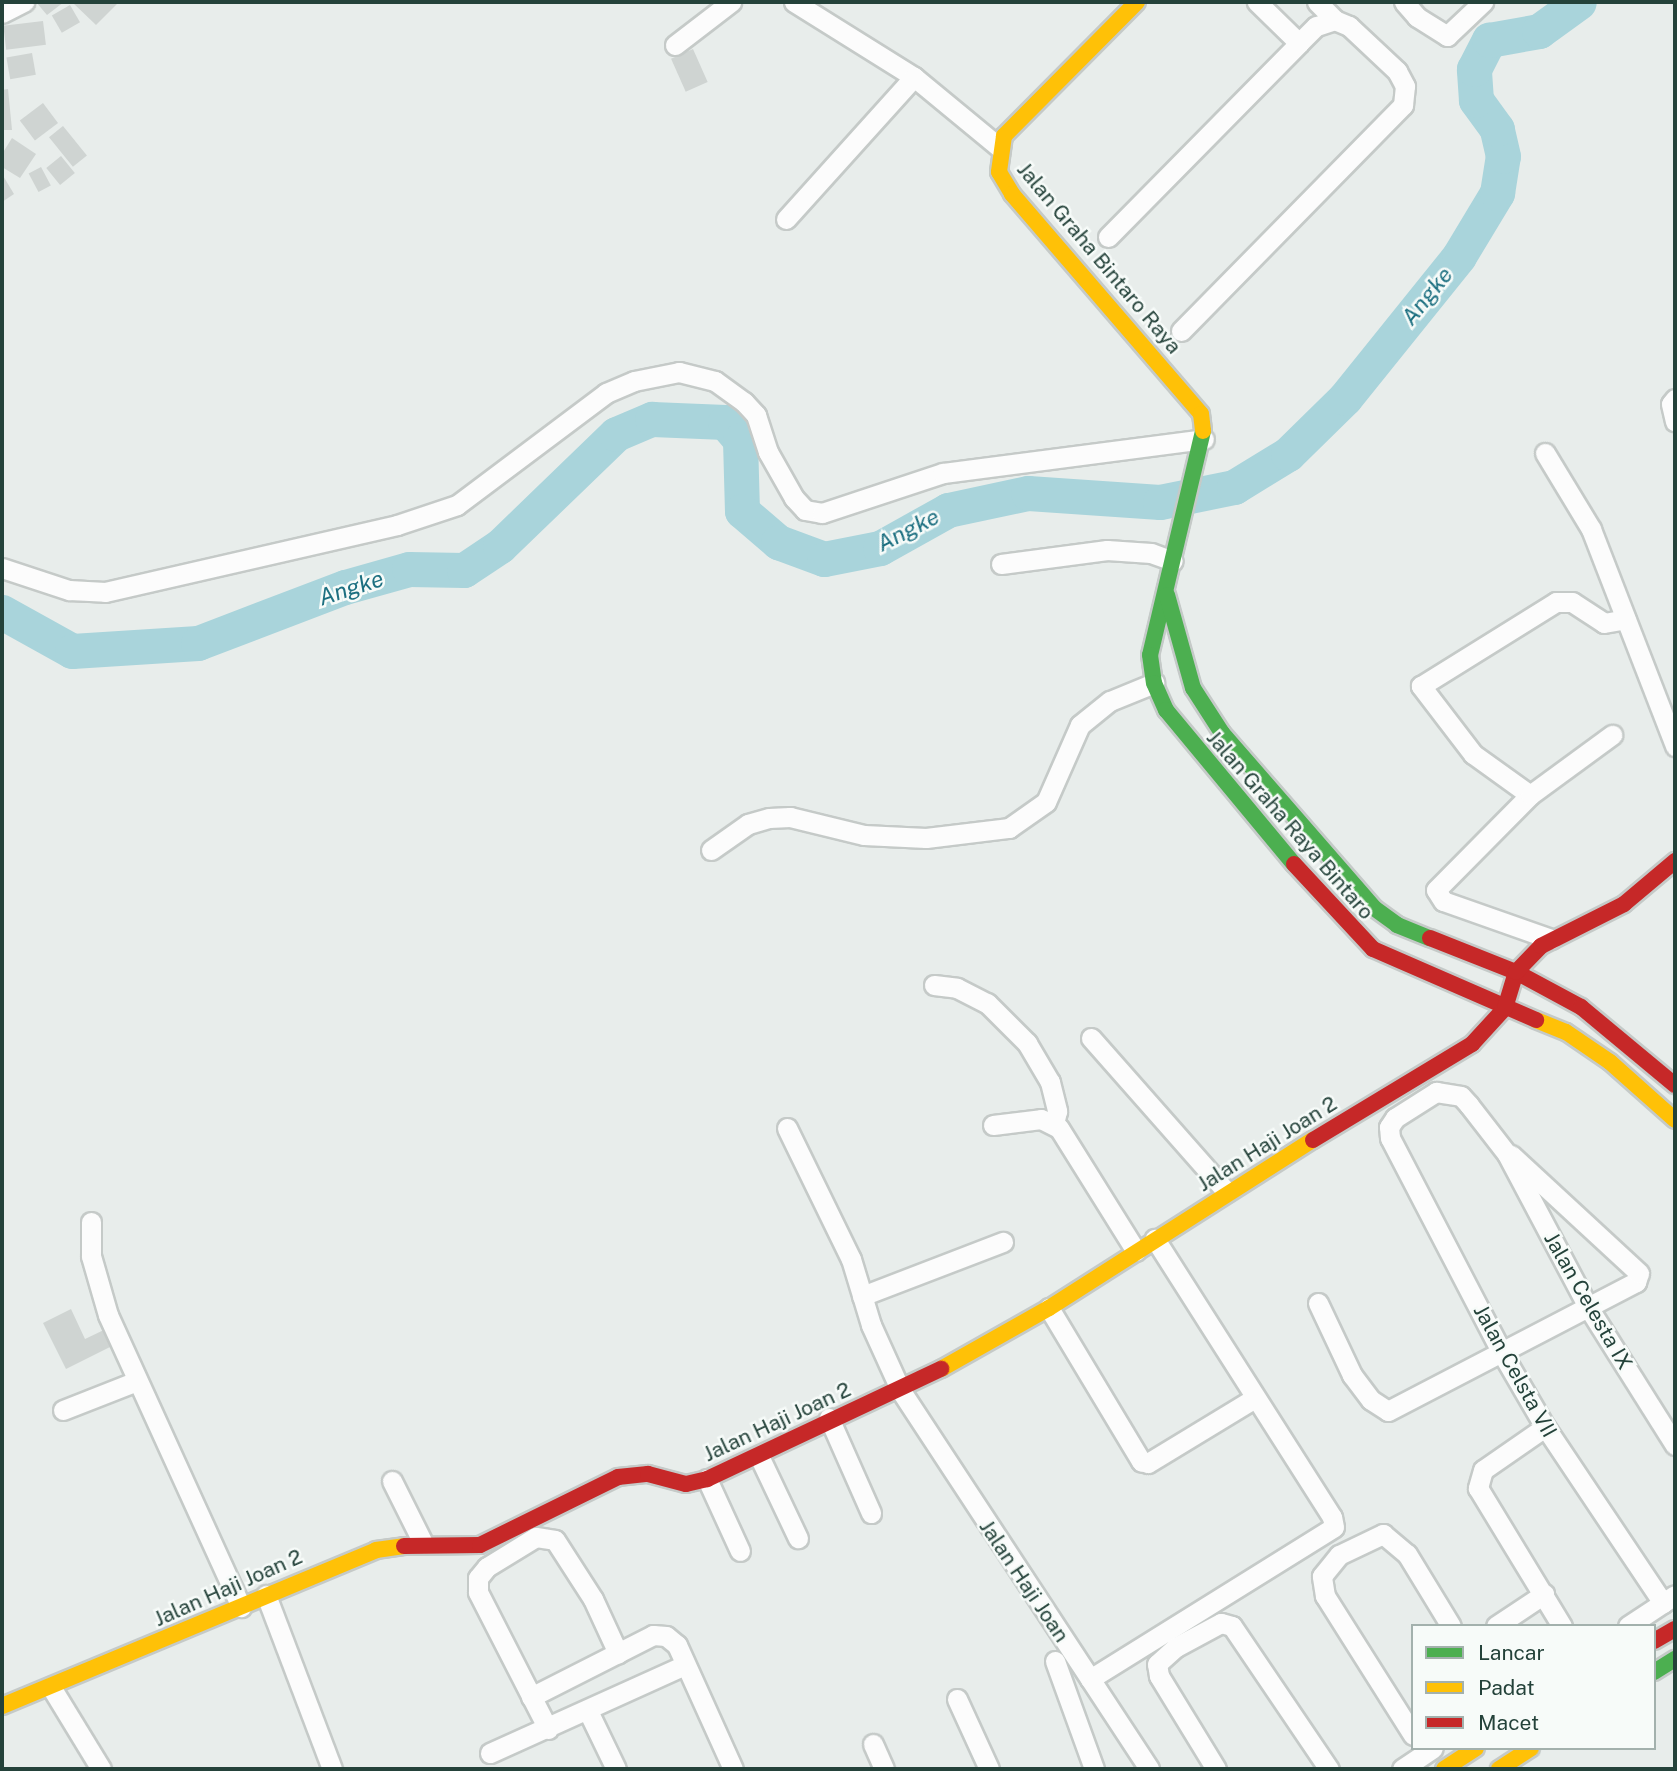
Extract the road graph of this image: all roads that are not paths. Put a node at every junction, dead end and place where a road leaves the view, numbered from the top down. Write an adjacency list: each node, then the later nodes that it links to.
1 (23, 2): 9 (street)
2 (731, 2): 12 (street)
3 (794, 2): 13 (street)
4 (1257, 2): 11 (street)
5 (1317, 2): 10 (street)
6 (1404, 2): 7 (street)
7 (1483, 2)
8 (1125, 6): 14 (main road, Jalan Graha Bintaro Raya)
9 (2, 13)
10 (1335, 20): 11 (street); 17 (street)
11 (1299, 43): 16 (street)
12 (675, 45)
13 (914, 78): 14 (street); 15 (street)
14 (999, 147): 20 (main road, Jalan Graha Bintaro Raya)
15 (786, 219)
16 (1108, 237)
17 (1181, 331)
18 (1675, 399): 19 (street)
19 (1675, 422)
20 (1204, 439): 22 (main road, Jalan Graha Raya Bintaro); 24 (street)
21 (1545, 453): 26 (street)
22 (1174, 561): 23 (street); 25 (main road, Jalan Graha Raya Bintaro)
23 (1001, 564)
24 (2, 568)
25 (1167, 595): 27 (main road, Jalan Graha Raya Bintaro); 34 (main road, Jalan Graha Raya Bintaro)
26 (1626, 619): 29 (street); 30 (street)
27 (1154, 683): 31 (street); 36 (main road, Jalan Graha Raya Bintaro)
28 (1612, 735): 30 (street)
29 (1675, 746)
30 (1530, 795): 33 (street)
31 (711, 850)
32 (1675, 861): 33 (main road)
33 (1551, 939): 34 (main road)
34 (1517, 972): 36 (main road); 38 (main road, Jalan Graha Raya Bintaro)
35 (934, 985): 40 (street)
36 (1505, 1008): 39 (main road, Jalan Graha Raya Bintaro); 45 (main road, Jalan Haji Joan 2)
37 (1091, 1038): 45 (street)
38 (1675, 1085)
39 (1675, 1120)
40 (1054, 1124): 41 (street); 49 (street)
41 (993, 1125)
42 (1389, 1127): 44 (street, Jalan Celesta IX); 54 (street, Jalan Celsta VII)
43 (787, 1128): 50 (street, Jalan Haji Joan)
44 (1507, 1154): 52 (street, Jalan Celesta IX); 52 (street, Jalan Celesta IX)
45 (1227, 1192): 47 (main road, Jalan Haji Joan 2)
46 (91, 1222): 55 (street)
47 (1155, 1239): 49 (main road, Jalan Haji Joan 2); 57 (street)
48 (1003, 1242): 50 (street)
49 (1136, 1251): 53 (main road, Jalan Haji Joan 2)
50 (862, 1296): 56 (street, Jalan Haji Joan)
51 (1318, 1303): 54 (street)
52 (1588, 1307): 54 (street); 61 (street, Jalan Celesta IX)
53 (1049, 1308): 56 (main road, Jalan Haji Joan 2); 57 (street)
54 (1503, 1353): 60 (street, Jalan Celsta VII)
55 (136, 1381): 58 (street); 72 (street)
56 (901, 1391): 59 (main road, Jalan Haji Joan 2); 84 (street, Jalan Haji Joan)
57 (1255, 1398): 84 (street)
58 (63, 1410)
59 (829, 1418): 62 (main road, Jalan Haji Joan 2); 65 (street)
60 (1545, 1427): 69 (street); 71 (street, Jalan Celsta VII)
61 (1675, 1445)
62 (759, 1456): 63 (main road, Jalan Haji Joan 2); 66 (street)
63 (707, 1479): 67 (main road, Jalan Haji Joan 2); 68 (street)
64 (392, 1482): 67 (street)
65 (872, 1513)
66 (798, 1538)
67 (423, 1543): 70 (main road, Jalan Haji Joan 2)
68 (740, 1550)
69 (1544, 1594): 74 (street); 75 (street)
70 (266, 1595): 72 (main road, Jalan Haji Joan 2); 98 (street)
71 (1669, 1599): 76 (street)
72 (241, 1607): 85 (main road, Jalan Haji Joan 2)
73 (1450, 1624): 91 (street)
74 (1499, 1624)
75 (1561, 1624)
76 (1631, 1624)
77 (1675, 1629): 78 (main road)
78 (1656, 1640)
79 (618, 1653): 82 (street); 86 (street); 86 (street)
80 (1675, 1659): 83 (main road)
81 (1055, 1661): 103 (street)
82 (685, 1665): 89 (street); 100 (street)
83 (1656, 1671)
84 (1090, 1679): 104 (street, Jalan Haji Joan)
85 (51, 1687): 88 (main road, Jalan Haji Joan 2); 97 (street)
86 (531, 1697): 90 (street)
87 (957, 1699): 102 (street)
88 (2, 1706)
89 (589, 1711): 90 (street); 99 (street)
90 (548, 1729): 96 (street)
91 (1411, 1732)
92 (873, 1744): 101 (street)
93 (1426, 1750): 107 (street)
94 (1473, 1750): 108 (main road)
95 (1528, 1750): 109 (main road)
96 (491, 1753)
97 (101, 1769)
98 (332, 1769)
99 (616, 1769)
100 (733, 1769)
101 (884, 1769)
102 (989, 1769)
103 (1094, 1769)
104 (1149, 1769)
105 (1216, 1769): 106 (street)
106 (1329, 1769)
107 (1402, 1769)
108 (1444, 1769)
109 (1499, 1769)

